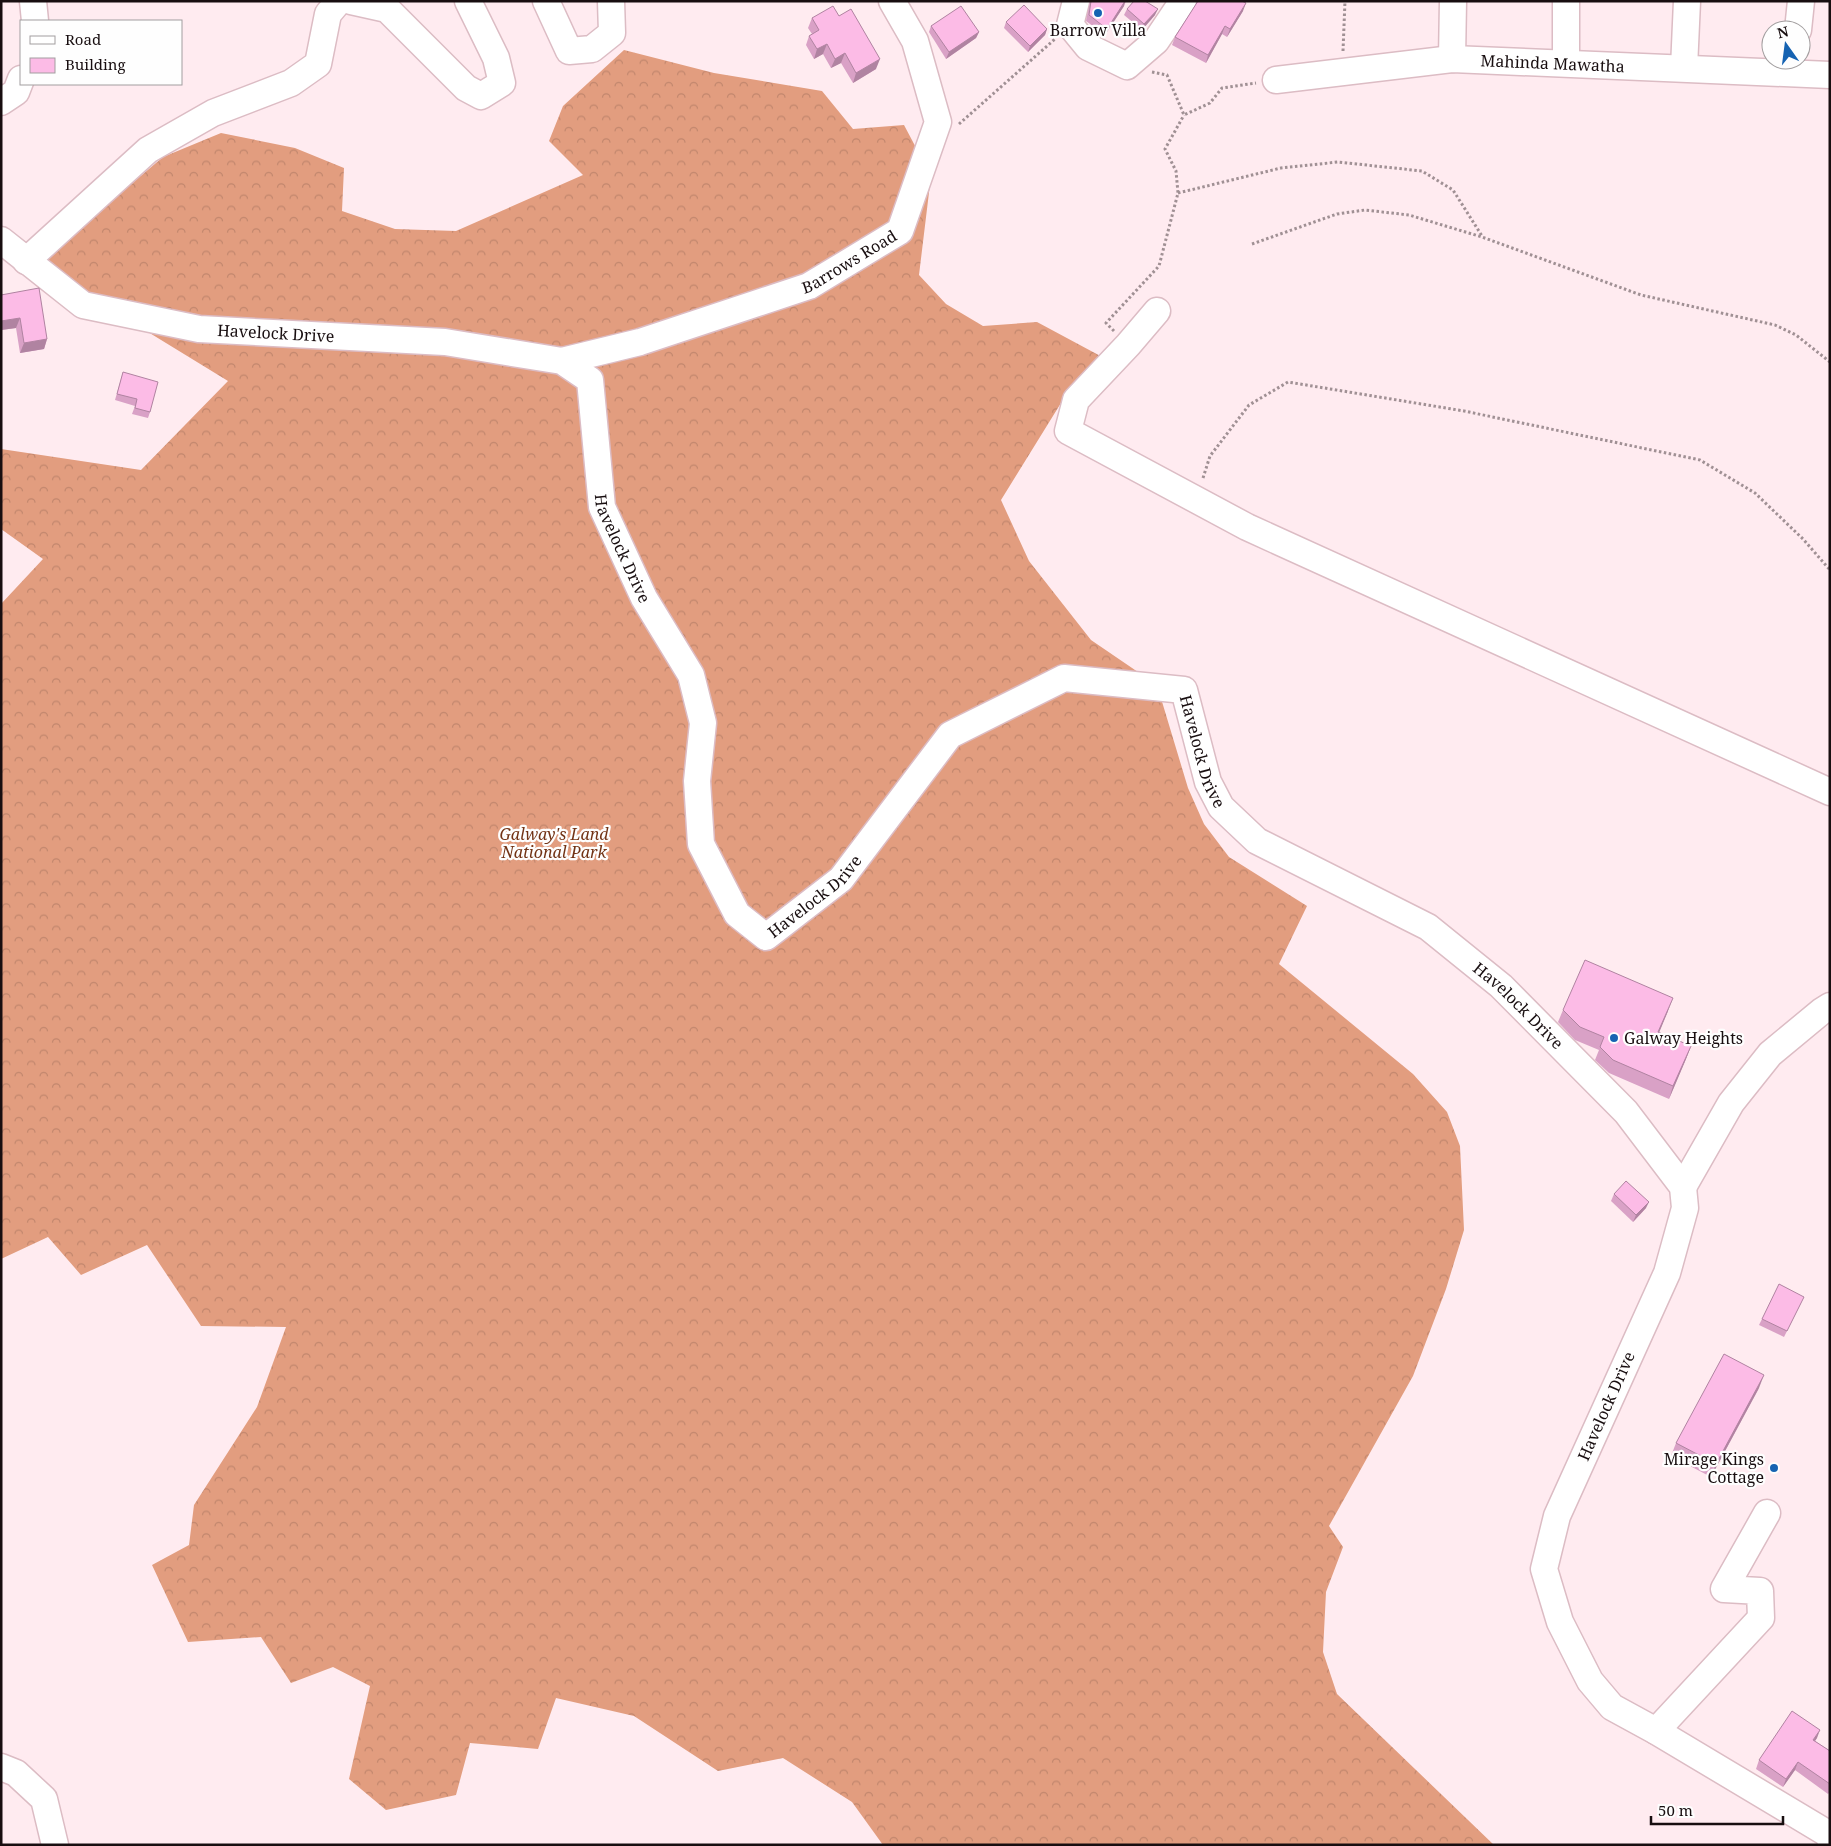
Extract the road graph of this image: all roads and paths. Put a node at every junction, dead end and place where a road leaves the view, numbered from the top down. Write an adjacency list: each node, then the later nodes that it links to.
1 (33, 1): 15 (street)
2 (339, 1): 34 (street)
3 (351, 1): 4 (street)
4 (468, 1)
5 (546, 1): 6 (street)
6 (611, 1)
7 (892, 1): 37 (street, Barrows Road)
8 (1183, 1): 19 (street)
9 (1345, 1): 23 (path)
10 (1453, 1): 17 (street)
11 (1566, 1): 18 (street)
12 (1687, 1): 21 (street)
13 (1800, 1): 16 (street)
14 (1073, 13): 19 (street); 29 (path)
15 (35, 20)
16 (1799, 20)
17 (1452, 59): 18 (street, Mahinda Mawatha); 23 (street, Mahinda Mawatha)
18 (1566, 63): 21 (street, Mahinda Mawatha)
19 (1127, 66): 28 (path)
20 (1761, 67): 21 (street, Mahinda Mawatha)
21 (1684, 68)
22 (1809, 70): 24 (street, Mahinda Mawatha)
23 (1343, 72): 25 (street, Mahinda Mawatha)
24 (1830, 75)
25 (1276, 80): 28 (path)
26 (20, 81): 27 (street)
27 (1, 102)
28 (1184, 115): 30 (path)
29 (952, 130)
30 (1178, 193): 31 (path); 36 (path)
31 (1482, 237): 33 (path); 38 (path)
32 (1, 240): 34 (street, Havelock Drive)
33 (1252, 244)
34 (26, 261): 37 (street, Havelock Drive)
35 (1157, 311): 36 (street)
36 (1128, 345): 39 (street)
37 (562, 361): 43 (street, Havelock Drive)
38 (1830, 362)
39 (1196, 498): 40 (path); 41 (street)
40 (1830, 570)
41 (1830, 792)
42 (1830, 1006): 43 (street)
43 (1683, 1187): 45 (street, Havelock Drive)
44 (1767, 1513): 45 (street)
45 (1656, 1731): 47 (street, Havelock Drive)
46 (1, 1767): 48 (street)
47 (1830, 1838)
48 (55, 1845)

